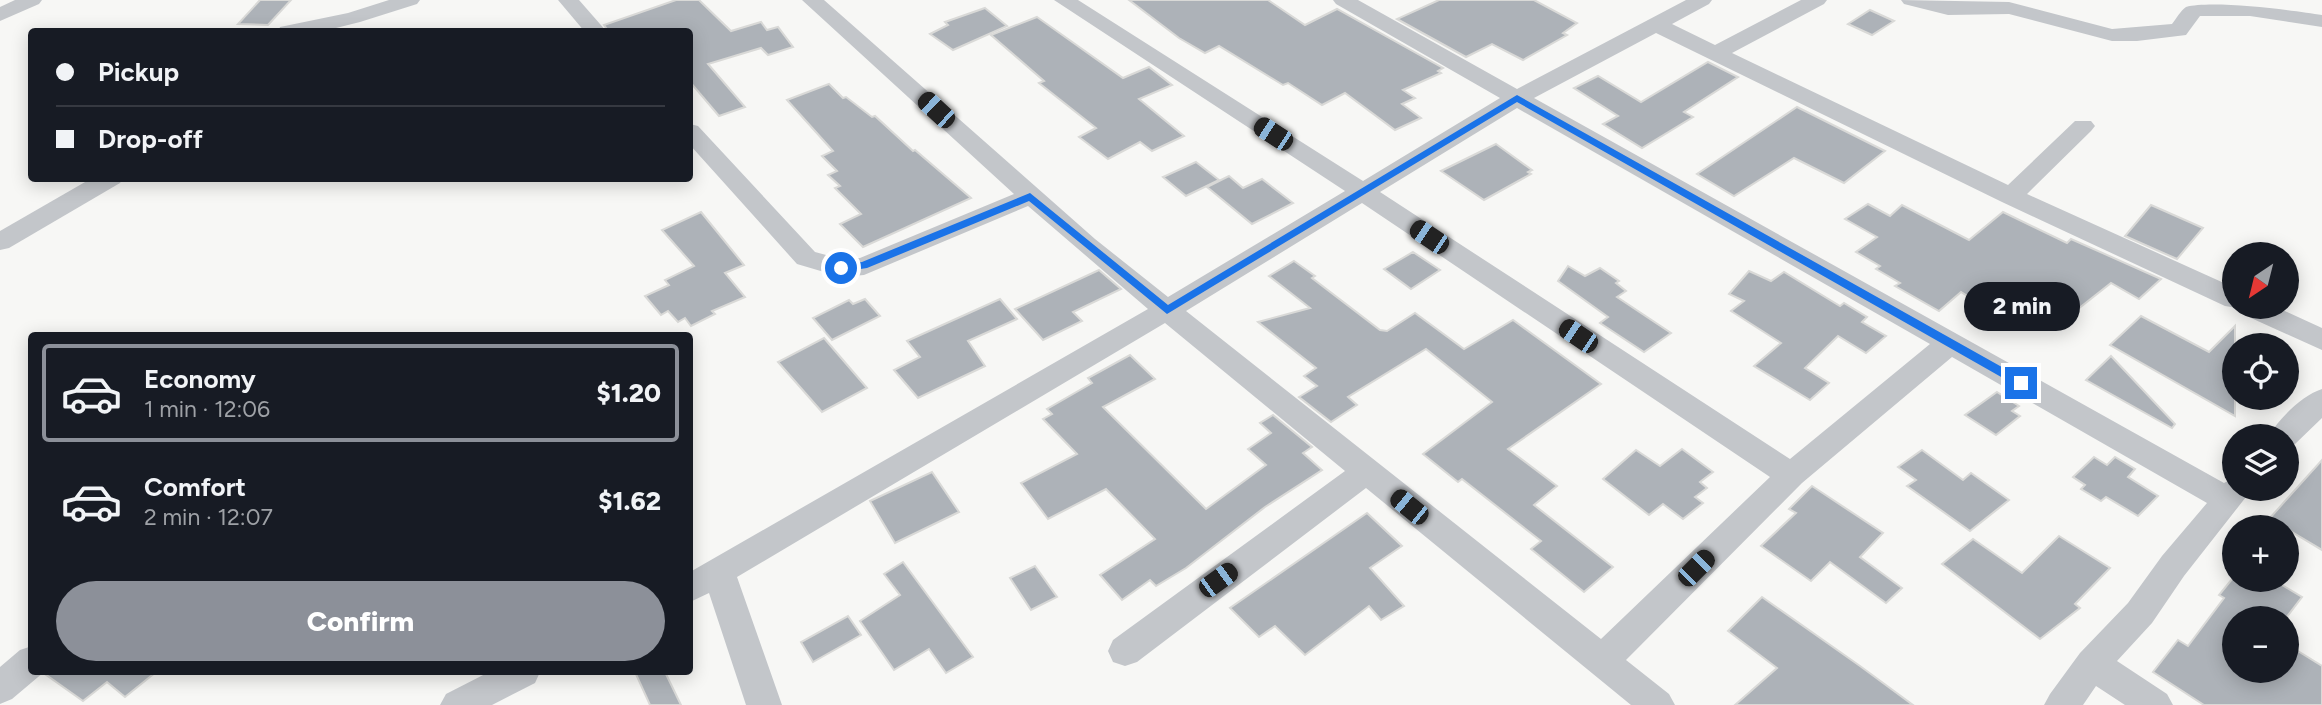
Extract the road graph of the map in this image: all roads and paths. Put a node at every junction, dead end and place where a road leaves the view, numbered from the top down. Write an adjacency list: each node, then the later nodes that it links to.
1 (32, 0): 10 (street)
2 (409, 0): 13 (street); 14 (street)
3 (568, 0): 15 (street)
4 (812, 0): 23 (street)
5 (1065, 0): 21 (street)
6 (1702, 0): 12 (street)
7 (1817, 0): 16 (street)
8 (1911, 0): 11 (street)
9 (1348, 1): 17 (street)
10 (0, 15)
11 (2322, 20)
12 (1657, 25): 16 (street); 17 (street)
13 (307, 28)
14 (365, 28)
15 (593, 28)
16 (1716, 53): 22 (street)
17 (1517, 98): 21 (street); 29 (street)
18 (2083, 126): 22 (street)
19 (693, 134): 23 (street)
20 (104, 182): 24 (street)
21 (1362, 191): 26 (street); 33 (street)
22 (2011, 195): 25 (street)
23 (1030, 197): 26 (street)
24 (0, 242)
25 (2222, 293)
26 (1167, 310): 32 (street); 36 (street)
27 (2278, 319): 28 (street)
28 (2322, 340)
29 (1950, 343): 33 (street); 34 (street)
30 (2322, 400): 31 (street)
31 (2297, 424)
32 (1366, 472): 38 (street); 39 (street)
33 (1791, 475): 39 (street)
34 (2222, 488)
35 (2227, 501): 41 (street)
36 (719, 573): 37 (street); 45 (street)
37 (693, 586)
38 (1125, 651)
39 (1601, 662): 46 (street)
40 (28, 664): 43 (street)
41 (2092, 664): 47 (street); 48 (street)
42 (517, 675): 44 (street)
43 (0, 688)
44 (458, 705)
45 (764, 705)
46 (1657, 705)
47 (2062, 705)
48 (2155, 705)

